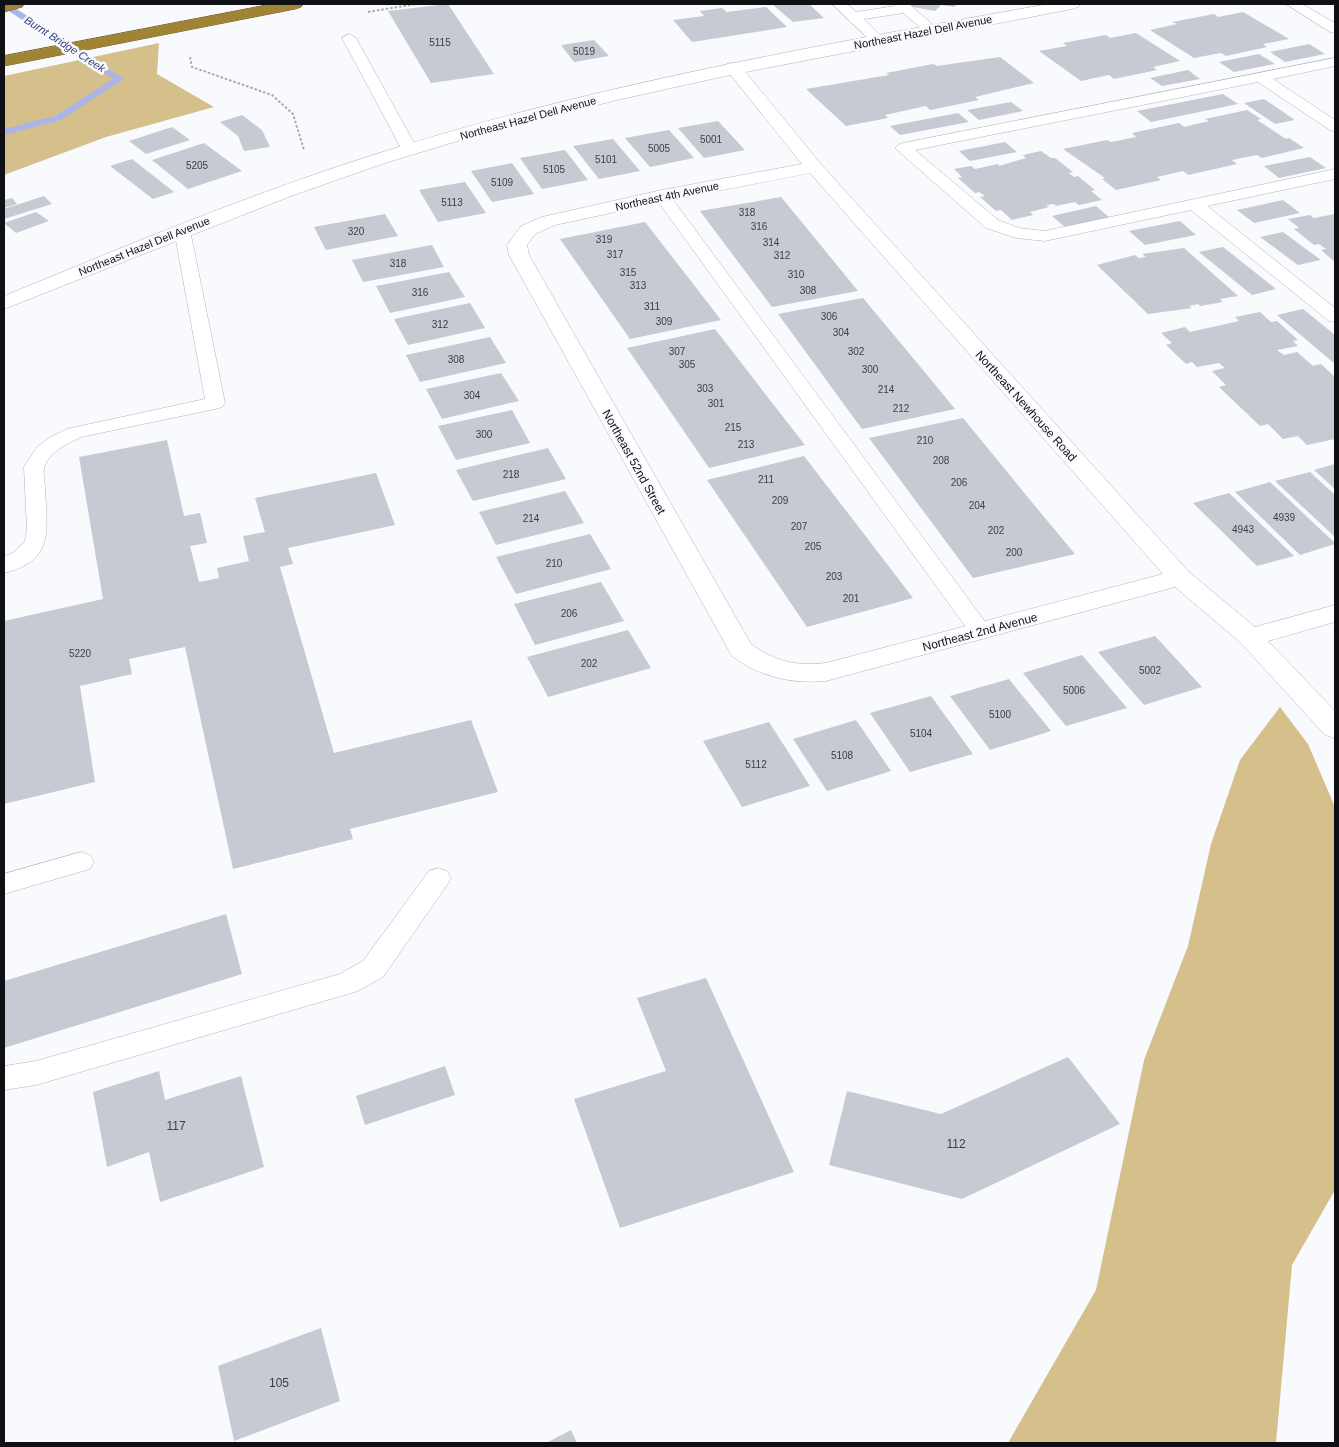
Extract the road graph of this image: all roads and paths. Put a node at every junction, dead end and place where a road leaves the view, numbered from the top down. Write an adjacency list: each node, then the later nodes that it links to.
1 (16, 4): 8 (highway)
2 (295, 4): 16 (highway)
3 (416, 4): 9 (path)
4 (839, 4): 10 (lane)
5 (1072, 4): 12 (street, Northeast Hazel Dell Avenue)
6 (1293, 4): 11 (lane)
7 (904, 6): 10 (lane); 12 (lane)
8 (4, 7)
9 (360, 14)
10 (853, 17): 14 (lane)
11 (1335, 29)
12 (932, 30): 14 (street, Northeast Hazel Dell Avenue)
13 (349, 38): 21 (lane)
14 (878, 40): 18 (street, Northeast Hazel Dell Avenue)
15 (191, 53): 24 (path)
16 (4, 62)
17 (1335, 62): 19 (lane)
18 (733, 68): 21 (street, Northeast Hazel Dell Avenue); 22 (street, Northeast Newhouse Road)
19 (1262, 78): 20 (lane); 26 (lane)
20 (1335, 127)
21 (410, 150): 24 (street, Northeast Hazel Dell Avenue)
22 (814, 167): 25 (street, Northeast 4th Avenue); 32 (street, Northeast Newhouse Road)
23 (1335, 174): 26 (lane)
24 (314, 182): 27 (street, Northeast Hazel Dell Avenue)
25 (662, 196): 28 (street, Northeast 4th Avenue); 34 (lane)
26 (1194, 204): 30 (lane)
27 (182, 230): 29 (street, Northeast Hazel Dell Avenue); 31 (lane)
28 (523, 234): 36 (street, Northeast 52nd Street)
29 (4, 303)
30 (1335, 317)
31 (4, 566)
32 (1180, 578): 34 (street, Northeast 2nd Avenue); 35 (street, Northeast Newhouse Road)
33 (1335, 613): 35 (street)
34 (981, 632): 36 (street, Northeast 2nd Avenue)
35 (1250, 637): 37 (street, Northeast Newhouse Road)
36 (779, 671)
37 (1335, 728)
38 (81, 862): 40 (lane)
39 (438, 878): 41 (lane)
40 (4, 884)
41 (4, 1078)

